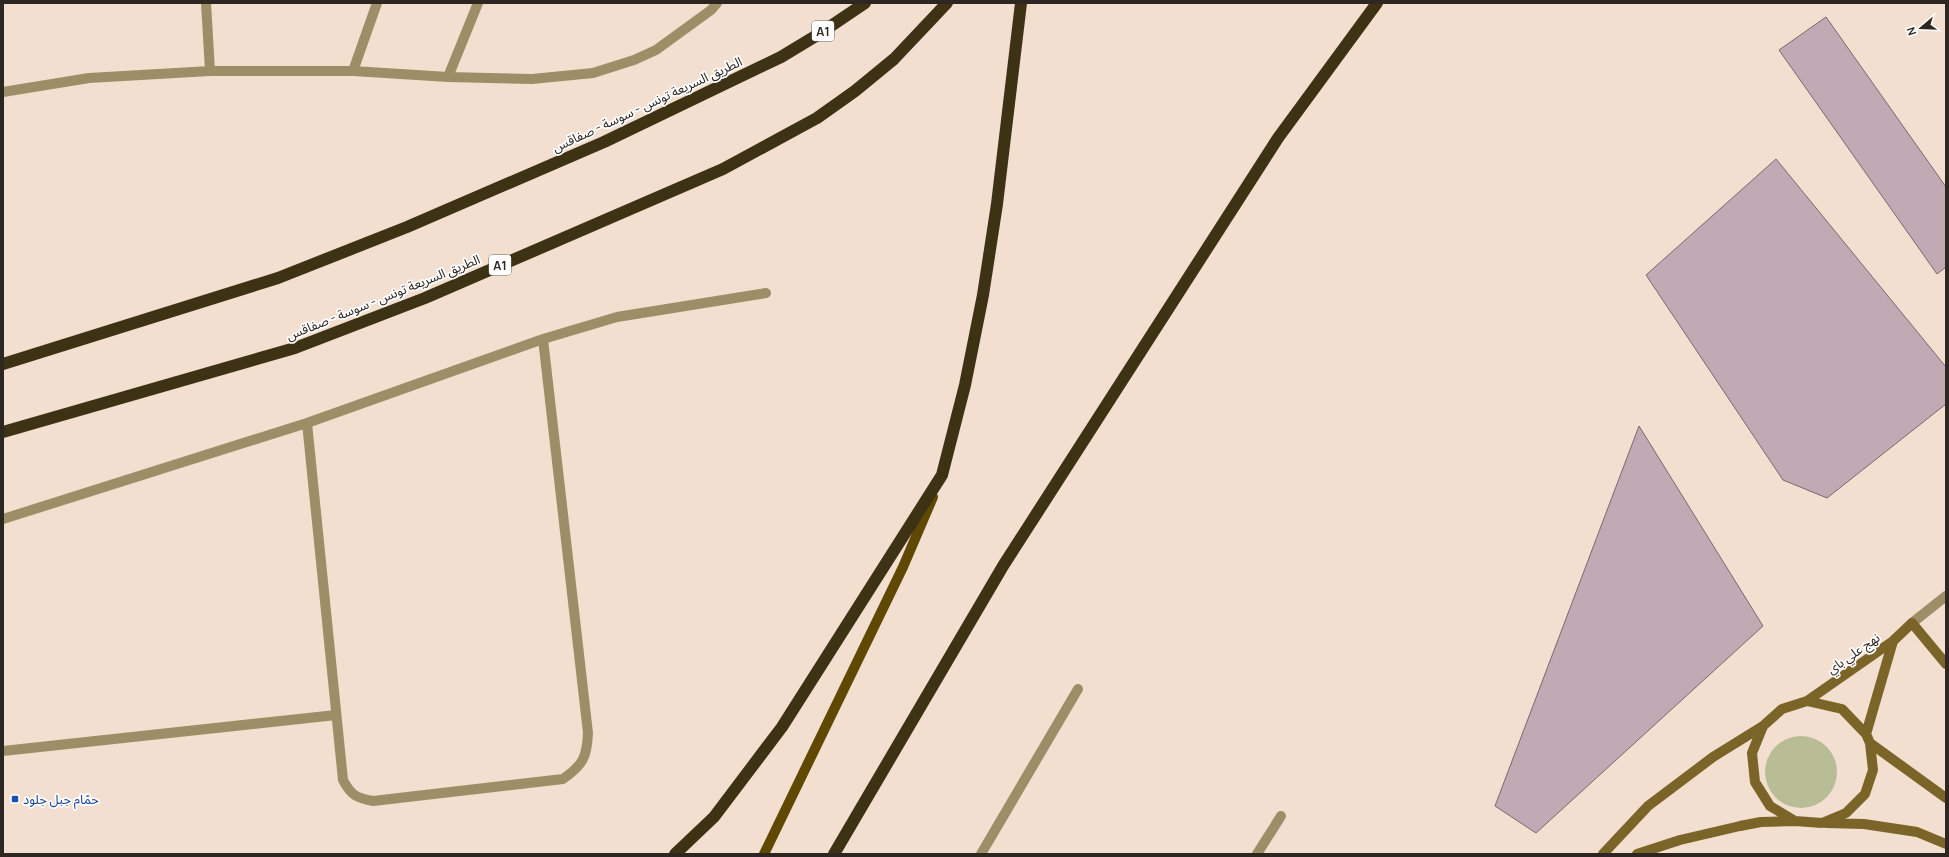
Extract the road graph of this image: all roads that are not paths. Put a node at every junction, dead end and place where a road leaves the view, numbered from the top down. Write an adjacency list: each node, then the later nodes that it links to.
1 (206, 3): 9 (street)
2 (377, 3): 10 (street)
3 (478, 3): 11 (street)
4 (718, 3): 11 (street)
5 (865, 3): 15 (highway, الطريق السريعة تونس - سوسة - صفاقس / A1)
6 (948, 3): 17 (highway, الطريق السريعة تونس - سوسة - صفاقس / A1)
7 (1021, 3): 18 (highway)
8 (1377, 3): 37 (highway)
9 (210, 71): 10 (street); 12 (street)
10 (353, 72): 11 (street)
11 (448, 77)
12 (3, 92)
13 (766, 293): 14 (street)
14 (543, 339): 16 (street); 26 (street)
15 (3, 364)
16 (307, 423): 19 (street); 26 (street)
17 (3, 432)
18 (942, 475): 35 (highway); 36 (main road)
19 (3, 519)
20 (1946, 596): 21 (street)
21 (1912, 624): 22 (main road); 23 (main road)
22 (1893, 641): 25 (main road, نهج علي باي); 28 (main road, نهج علي باي)
23 (1946, 664)
24 (1078, 689): 38 (street)
25 (1807, 701): 27 (main road); 28 (main road)
26 (336, 715): 29 (street)
27 (1764, 726): 32 (main road); 40 (main road)
28 (1868, 739): 30 (main road); 33 (main road)
29 (3, 750)
30 (1946, 798)
31 (1281, 816): 39 (street)
32 (1794, 821): 33 (main road); 41 (main road)
33 (1822, 823): 34 (main road)
34 (1946, 844)
35 (675, 854)
36 (764, 854)
37 (834, 854)
38 (981, 854)
39 (1257, 854)
40 (1603, 854)
41 (1637, 854)

